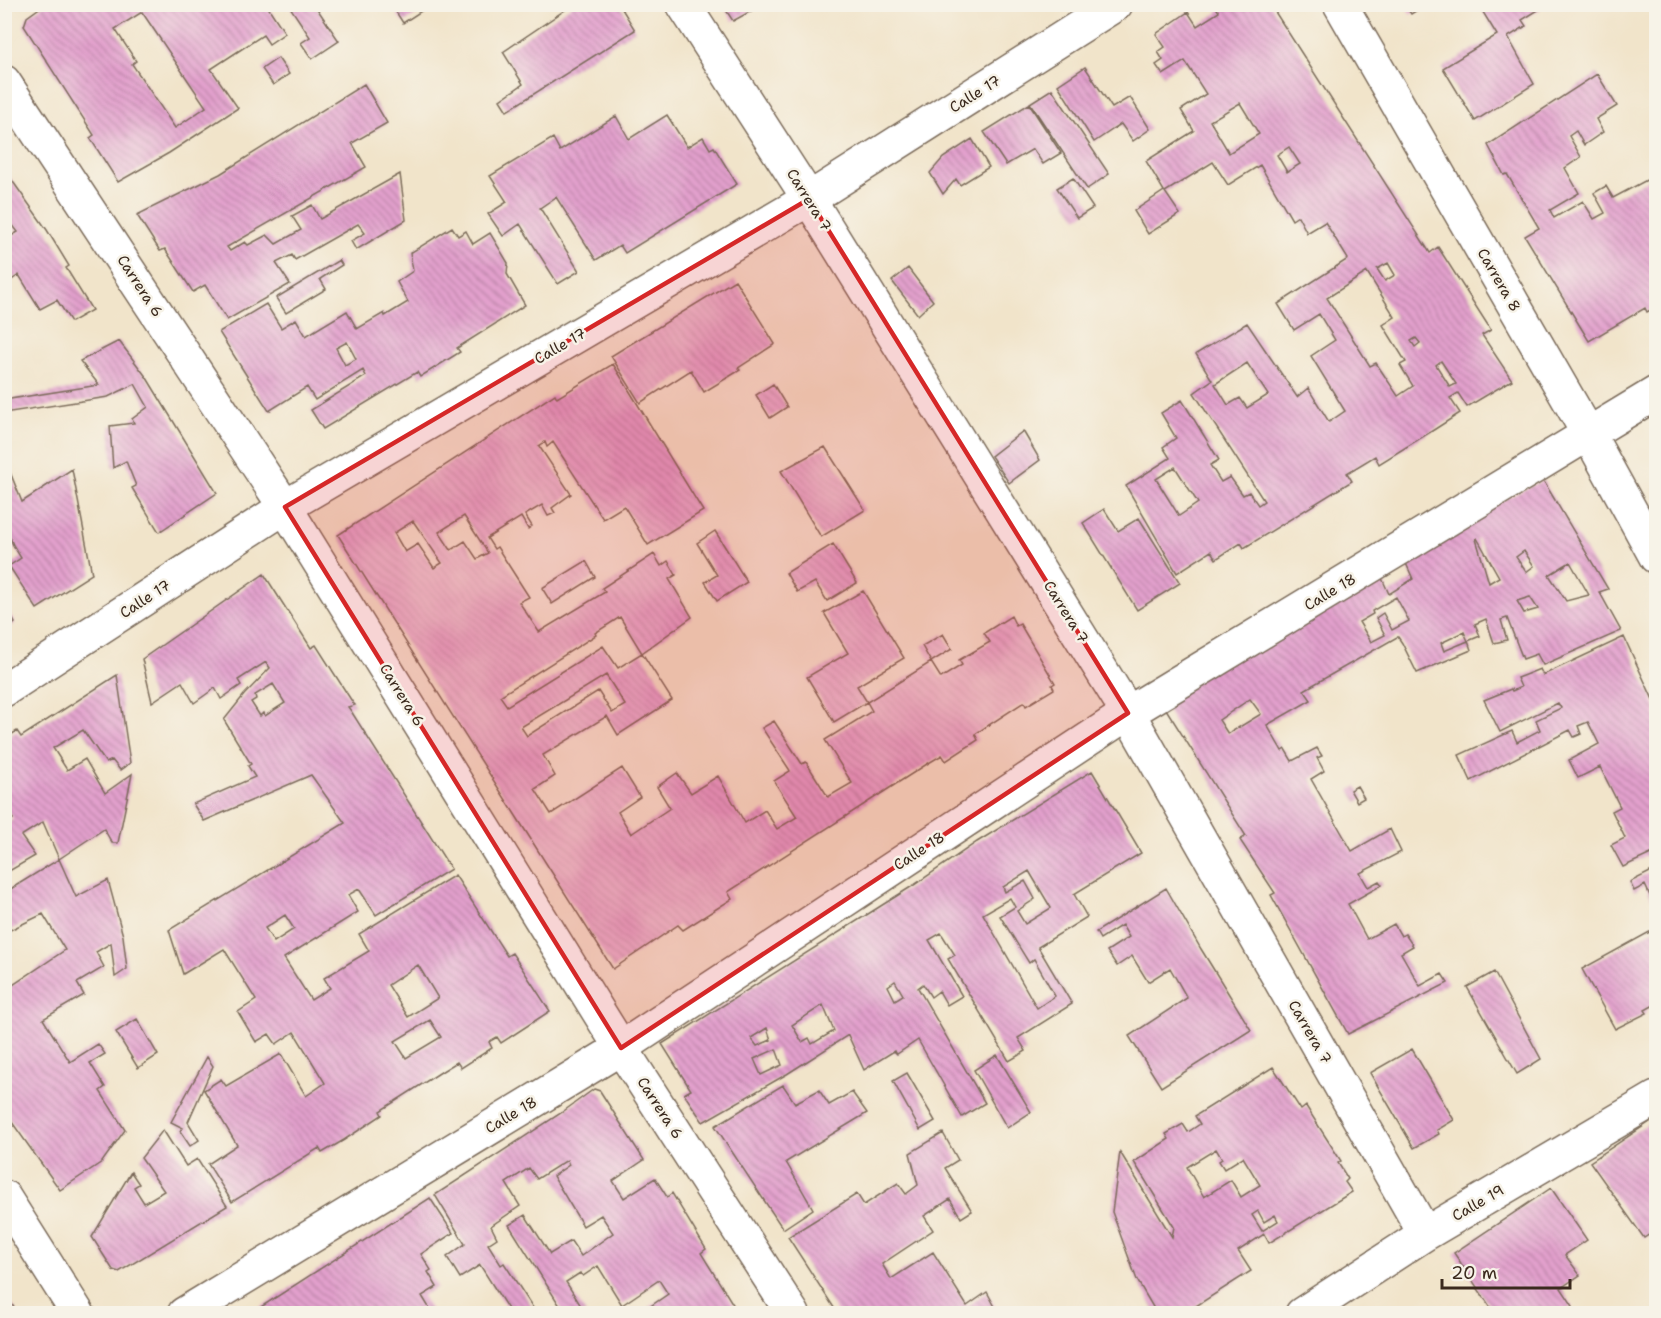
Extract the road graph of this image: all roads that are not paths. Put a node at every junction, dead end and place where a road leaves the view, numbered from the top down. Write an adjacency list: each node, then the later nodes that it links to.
1 (683, 4): 5 (street, Carrera 7)
2 (1116, 4): 5 (street, Calle 17)
3 (1340, 4): 7 (street, Carrera 8)
4 (4, 82): 8 (street, Carrera 6)
5 (809, 199): 8 (street, Calle 17); 11 (street, Carrera 7)
6 (1656, 393): 7 (street, Calle 18)
7 (1588, 435): 9 (street, Carrera 8); 11 (street, Calle 18)
8 (285, 507): 10 (street, Calle 17); 12 (street, Carrera 6)
9 (1656, 557)
10 (4, 690)
11 (1128, 713): 12 (street, Calle 18); 15 (street, Carrera 7)
12 (621, 1048): 17 (street, Calle 18); 18 (street, Carrera 6)
13 (1656, 1098): 15 (street, Calle 19)
14 (4, 1197): 16 (street)
15 (1425, 1234): 19 (street, Calle 19)
16 (78, 1314)
17 (184, 1314)
18 (793, 1314)
19 (1302, 1314)

